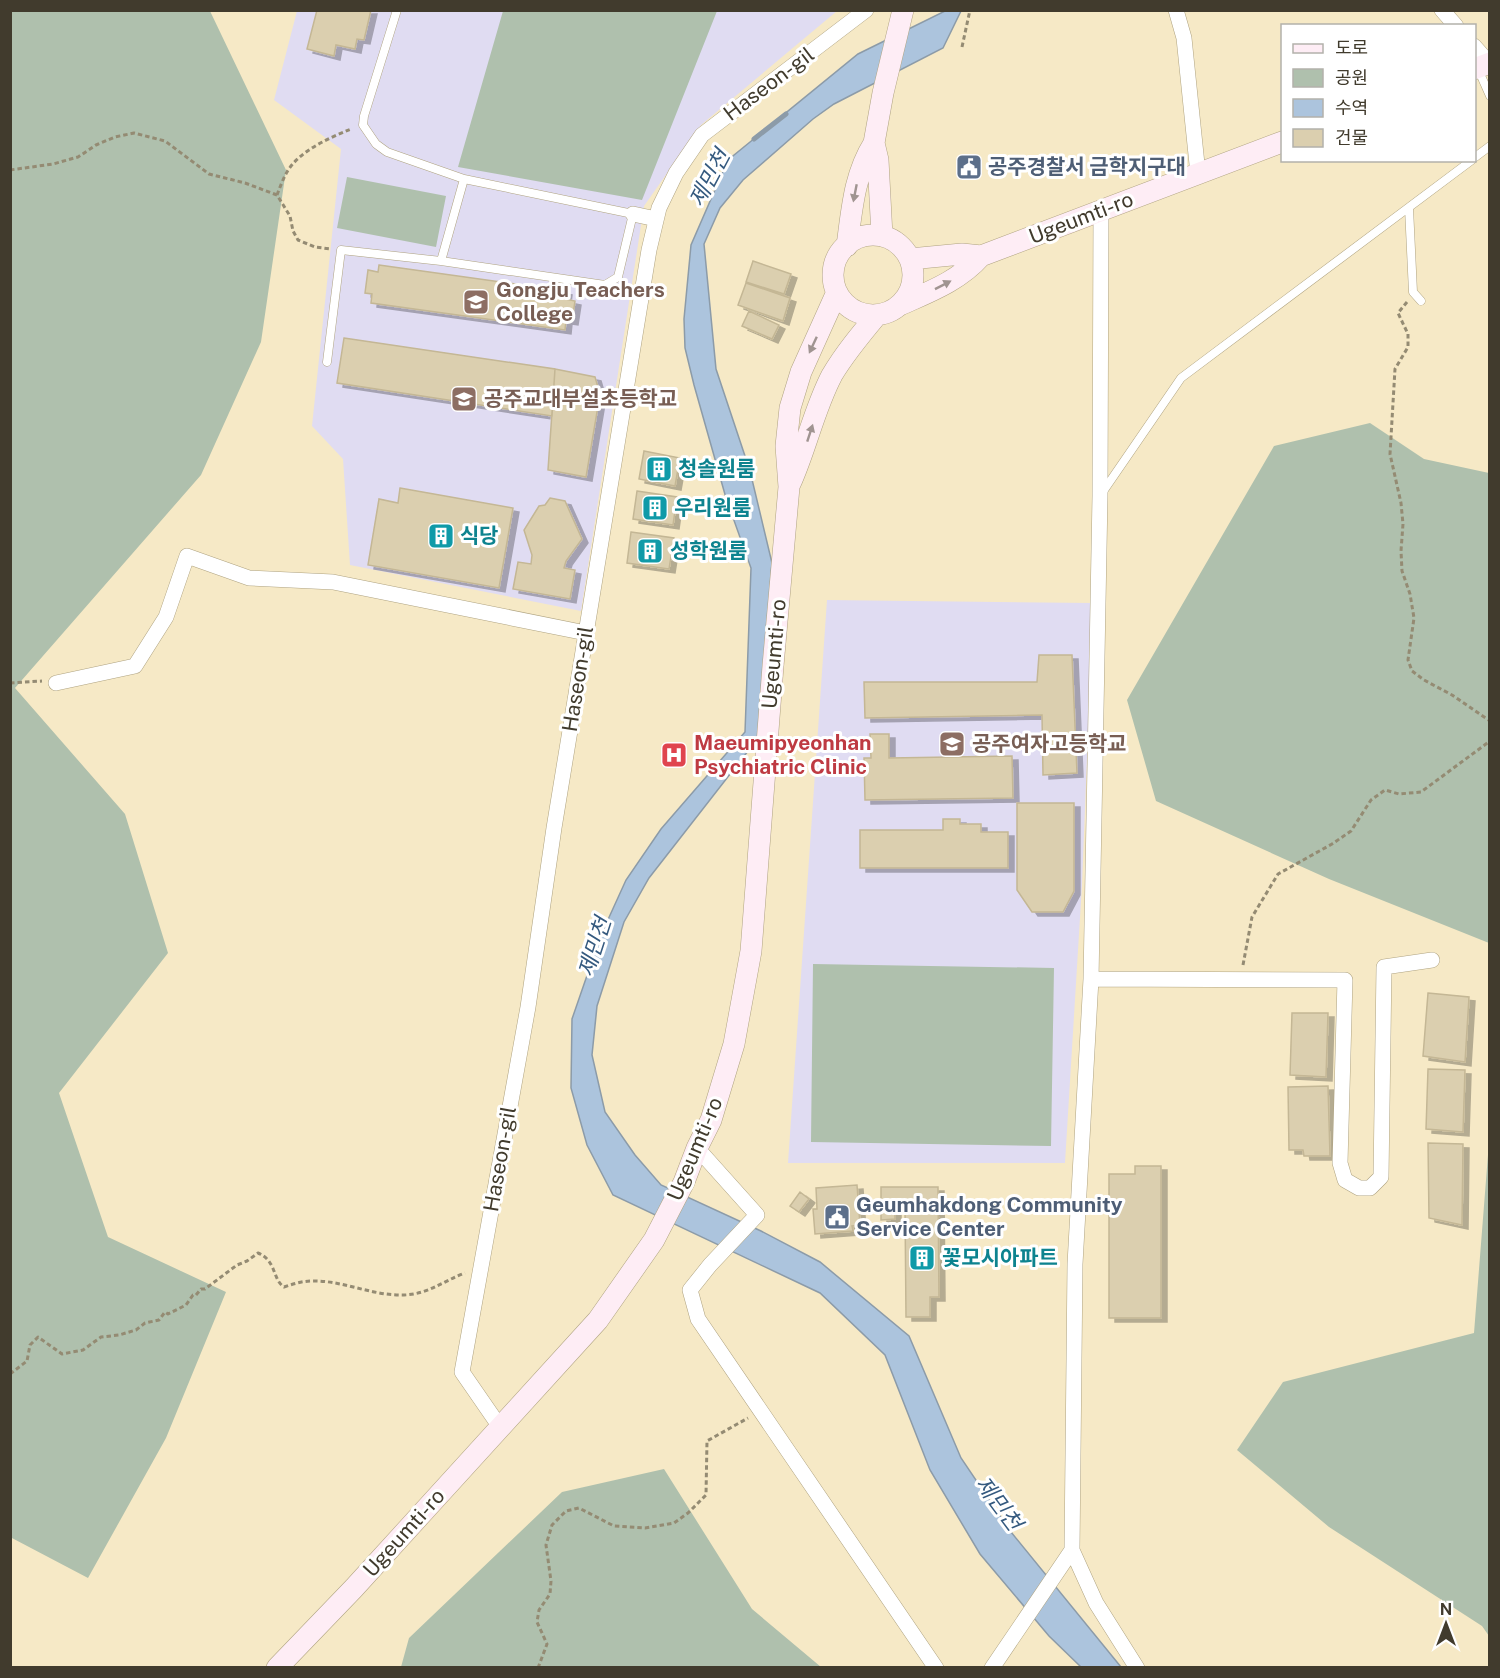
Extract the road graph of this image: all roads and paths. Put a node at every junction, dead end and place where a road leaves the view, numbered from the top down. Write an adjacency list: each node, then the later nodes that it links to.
1 (397, 10): 12 (lane)
2 (866, 10): 25 (street, Haseon-gil)
3 (970, 10): 8 (path)
4 (1176, 10): 19 (street)
5 (1442, 10): 7 (street)
6 (900, 20): 14 (main road)
7 (1453, 24)
8 (962, 47)
9 (1476, 50): 10 (street)
10 (1483, 66): 11 (lane)
11 (1490, 96)
12 (363, 125): 20 (lane); 21 (path)
13 (1281, 142): 19 (main road, Ugeumti-ro)
14 (874, 143): 26 (main road); 27 (main road, one-way to 27)
15 (1490, 146): 16 (lane)
16 (1476, 157)
17 (1469, 162): 22 (lane)
18 (10, 170): 21 (path)
19 (1198, 174): 23 (main road, Ugeumti-ro)
20 (464, 179): 24 (lane); 31 (lane)
21 (277, 195): 28 (path)
22 (1409, 208): 33 (lane); 39 (lane)
23 (1101, 211): 29 (main road, Ugeumti-ro); 39 (street)
24 (633, 214): 25 (street); 31 (lane)
25 (656, 219): 40 (street, Haseon-gil)
26 (882, 236): 27 (main road); 30 (main road)
27 (847, 246): 32 (main road)
28 (341, 250): 31 (lane); 37 (lane)
29 (981, 256): 30 (main road, Ugeumti-ro); 35 (main road, Ugeumti-ro, one-way to 29)
30 (910, 259): 35 (main road)
31 (441, 261)
32 (837, 292): 36 (main road); 38 (main road, Ugeumti-ro, one-way to 38)
33 (1413, 292): 34 (lane); 43 (path)
34 (1421, 301)
35 (900, 305): 36 (main road)
36 (877, 315): 38 (main road, Ugeumti-ro, one-way to 36)
37 (327, 362)
38 (789, 487): 48 (main road, Ugeumti-ro)
39 (1100, 496): 47 (street)
40 (586, 633): 42 (street); 49 (street, Haseon-gil)
41 (10, 683): 42 (path)
42 (56, 683)
43 (1490, 721)
44 (1490, 741): 46 (path)
45 (1432, 960): 46 (street)
46 (1239, 978): 47 (street)
47 (1091, 979): 53 (street)
48 (697, 1148): 51 (street); 52 (main road, Ugeumti-ro)
49 (480, 1268): 50 (path); 52 (street, Haseon-gil)
50 (10, 1374)
51 (759, 1410): 55 (path); 56 (street)
52 (500, 1427): 54 (main road, Ugeumti-ro)
53 (1072, 1550): 57 (street); 58 (street)
54 (277, 1668)
55 (538, 1668)
56 (936, 1668)
57 (992, 1668)
58 (1137, 1668)

